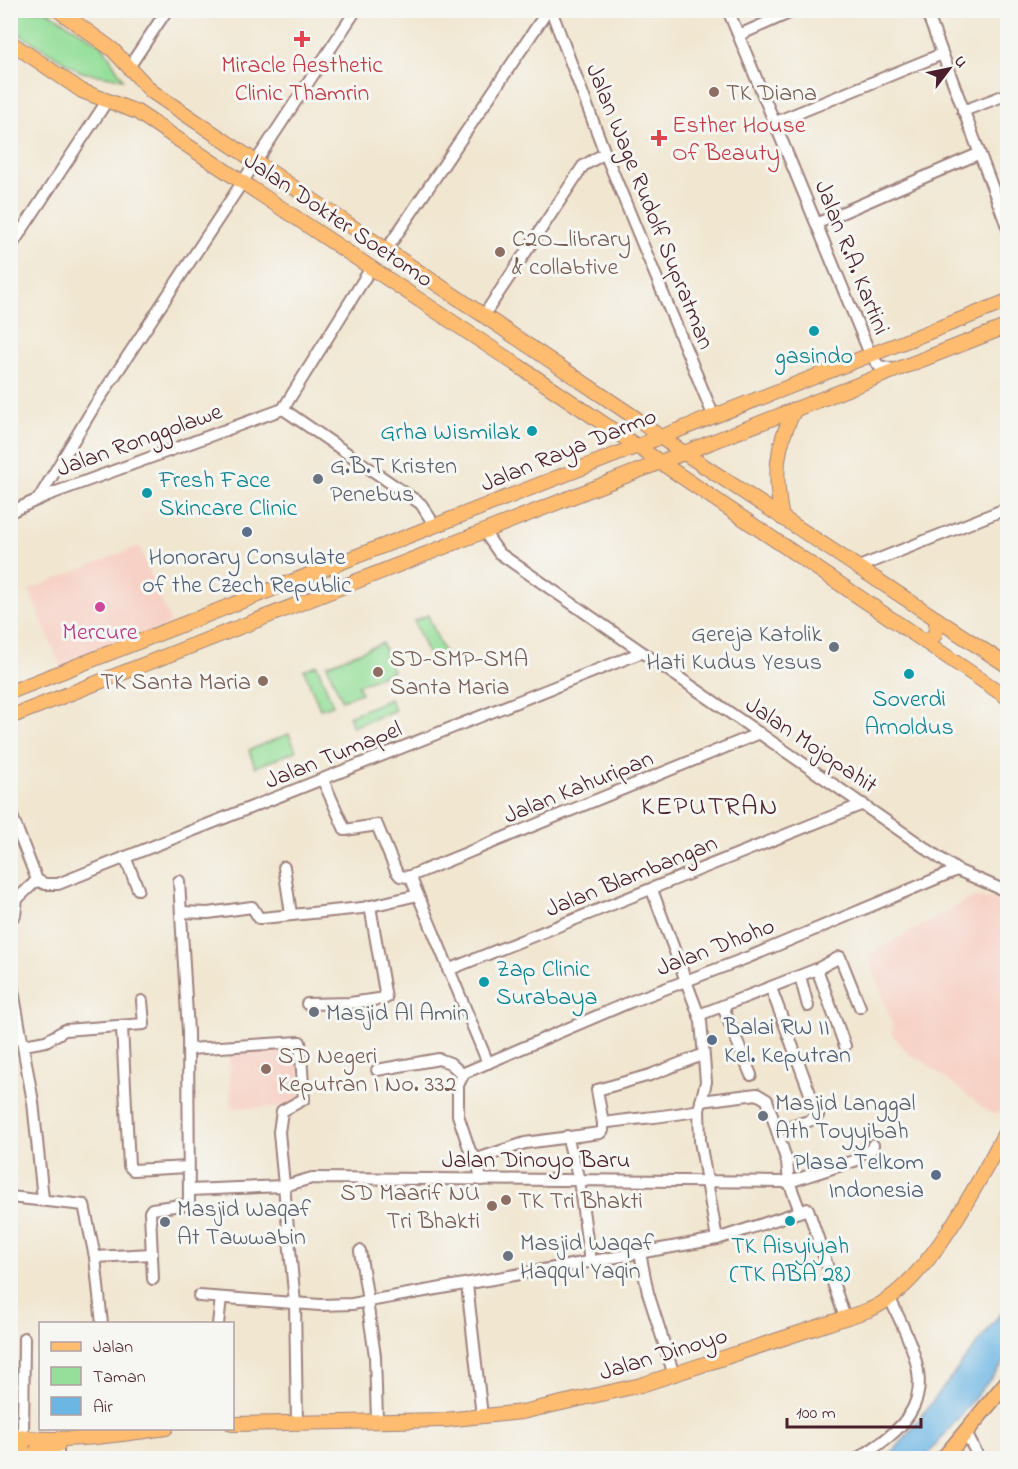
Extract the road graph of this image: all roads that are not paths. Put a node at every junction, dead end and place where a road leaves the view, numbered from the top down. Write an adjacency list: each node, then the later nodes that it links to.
1 (58, 10): 11 (main road, Jalan Dokter Soetomo)
2 (168, 10): 11 (street)
3 (356, 10): 18 (street)
4 (550, 10): 16 (street, Jalan Wage Rudolf Supratman); 23 (street)
5 (728, 10): 8 (street, Jalan R.A. Kartini)
6 (796, 10): 8 (street)
7 (926, 10): 10 (street)
8 (739, 35): 15 (street, Jalan R.A. Kartini)
9 (10, 42): 13 (main road, Jalan Dokter Soetomo)
10 (942, 54): 14 (street); 15 (street)
11 (129, 67): 18 (main road, Jalan Dokter Soetomo)
12 (1008, 94): 14 (street)
13 (107, 100): 19 (main road, Jalan Dokter Soetomo); 22 (street)
14 (963, 111): 17 (street)
15 (776, 122): 20 (street, Jalan R.A. Kartini)
16 (605, 153): 26 (street); 32 (street, Jalan Wage Rudolf Supratman)
17 (978, 154): 20 (street); 21 (street)
18 (256, 162): 19 (street); 23 (main road, Jalan Dokter Soetomo)
19 (244, 183): 24 (main road, Jalan Dokter Soetomo); 37 (street)
20 (818, 223): 28 (street, Jalan R.A. Kartini)
21 (1008, 229)
22 (10, 248)
23 (387, 249): 26 (main road, Jalan Dokter Soetomo)
24 (371, 268): 31 (street); 34 (main road, Jalan Dokter Soetomo)
25 (1008, 301): 28 (main road, Jalan Raya Darmo)
26 (484, 315): 33 (main road, Jalan Dokter Soetomo)
27 (1008, 326): 29 (main road, Jalan Raya Darmo)
28 (870, 354): 29 (street, Jalan R.A. Kartini); 32 (main road, Jalan Raya Darmo)
29 (897, 370): 30 (main road, Jalan Raya Darmo)
30 (795, 408): 35 (main road, Jalan Raya Darmo); 40 (main road)
31 (283, 409): 37 (street, Jalan Ronggolawe); 41 (street)
32 (714, 417): 33 (main road, Jalan Raya Darmo)
33 (660, 437): 34 (main road, Jalan Raya Darmo); 35 (main road, Jalan Dokter Soetomo)
34 (635, 446): 36 (main road, Jalan Dokter Soetomo); 41 (main road, Jalan Raya Darmo)
35 (684, 453): 36 (main road, Jalan Raya Darmo); 40 (main road, Jalan Dokter Soetomo)
36 (660, 463): 42 (main road, Jalan Raya Darmo); 49 (main road, Jalan Dokter Soetomo)
37 (39, 498): 39 (street, Jalan Ronggolawe)
38 (1008, 508): 43 (street)
39 (10, 512)
40 (783, 518): 43 (main road, Jalan Dokter Soetomo)
41 (435, 526): 44 (main road, Jalan Raya Darmo)
42 (484, 533): 48 (main road, Jalan Raya Darmo); 51 (street, Jalan Mojopahit)
43 (859, 567): 45 (main road, Jalan Dokter Soetomo)
44 (200, 618): 46 (main road, Jalan Raya Darmo); 48 (main road)
45 (937, 619): 47 (main road, Jalan Dokter Soetomo); 49 (main road)
46 (174, 628): 50 (main road); 54 (main road, Jalan Raya Darmo)
47 (959, 633): 52 (main road); 53 (main road, Jalan Dokter Soetomo)
48 (208, 640): 50 (main road, Jalan Raya Darmo)
49 (925, 642): 52 (main road, Jalan Dokter Soetomo)
50 (184, 648): 56 (main road, Jalan Raya Darmo)
51 (640, 653): 57 (street, Jalan Mojopahit); 58 (street, Jalan Tumapel)
52 (944, 655): 55 (main road, Jalan Dokter Soetomo)
53 (1008, 666)
54 (10, 692)
55 (1008, 698)
56 (10, 717)
57 (760, 733): 59 (street, Jalan Mojopahit); 64 (street, Jalan Kahuripan)
58 (324, 780): 61 (street, Jalan Tumapel); 64 (street)
59 (863, 804): 63 (street, Jalan Mojopahit); 68 (street, Jalan Blambangan)
60 (10, 812): 65 (street)
61 (125, 857): 65 (street, Jalan Tumapel); 67 (street)
62 (284, 867): 73 (street)
63 (957, 870): 69 (street, Jalan Mojopahit); 79 (street, Jalan Dhoho)
64 (410, 876): 70 (street)
65 (39, 881): 74 (street)
66 (179, 881): 72 (street)
67 (138, 889)
68 (652, 890): 76 (street, Jalan Blambangan); 79 (street)
69 (1008, 892)
70 (418, 895): 71 (street); 76 (street)
71 (370, 906): 73 (street); 82 (street)
72 (181, 912): 73 (street); 90 (street)
73 (291, 914)
74 (10, 919)
75 (817, 969): 78 (street); 85 (street); 89 (street)
76 (448, 970): 92 (street)
77 (10, 974): 88 (street)
78 (800, 976): 80 (street); 83 (street)
79 (686, 980): 86 (street); 92 (street, Jalan Dhoho)
80 (771, 988): 84 (street); 99 (street)
81 (142, 1001): 87 (street)
82 (307, 1004)
83 (808, 1006)
84 (723, 1007): 86 (street); 95 (street)
85 (860, 1007)
86 (699, 1015): 91 (street)
87 (122, 1028): 88 (street); 103 (street)
88 (24, 1045): 111 (street)
89 (845, 1046)
90 (189, 1049): 103 (street); 108 (street)
91 (702, 1055): 96 (street); 97 (street)
92 (488, 1063): 94 (street, Jalan Dhoho)
93 (377, 1070): 94 (street)
94 (462, 1074): 102 (street)
95 (751, 1075)
96 (700, 1106): 97 (street); 99 (street); 106 (street)
97 (603, 1123): 100 (street)
98 (1008, 1127): 123 (main road, Jalan Dinoyo)
99 (777, 1130): 107 (street)
100 (567, 1136): 102 (street); 105 (street)
101 (873, 1145): 107 (street, Jalan Dinoyo Baru)
102 (477, 1159): 104 (street)
103 (188, 1163): 109 (street)
104 (481, 1180): 105 (street, Jalan Dinoyo Baru); 108 (street, Jalan Dinoyo Baru)
105 (579, 1180): 106 (street, Jalan Dinoyo Baru); 118 (street)
106 (706, 1180): 107 (street, Jalan Dinoyo Baru); 113 (street)
107 (789, 1182): 112 (street)
108 (284, 1186): 109 (street, Jalan Dinoyo Baru); 125 (street)
109 (189, 1190): 116 (street)
110 (10, 1197): 111 (street)
111 (42, 1199): 117 (street)
112 (800, 1211): 113 (street); 126 (street)
113 (717, 1239): 115 (street)
114 (360, 1251): 124 (street)
115 (640, 1253): 118 (street); 130 (street)
116 (152, 1254): 117 (street); 119 (street)
117 (95, 1257): 127 (street)
118 (590, 1262): 120 (street)
119 (153, 1279)
120 (467, 1285): 124 (street); 132 (street)
121 (199, 1296): 122 (street)
122 (221, 1298): 125 (street); 128 (street)
123 (890, 1299): 126 (main road, Jalan Dinoyo); 141 (street)
124 (368, 1301): 125 (street); 133 (street)
125 (295, 1303): 134 (street)
126 (845, 1318): 130 (main road, Jalan Dinoyo)
127 (102, 1322)
128 (219, 1322)
129 (24, 1338): 139 (street)
130 (674, 1375): 132 (main road, Jalan Dinoyo)
131 (1008, 1381): 137 (highway)
132 (482, 1416): 133 (main road, Jalan Dinoyo)
133 (376, 1420): 134 (main road, Jalan Dinoyo)
134 (297, 1422): 135 (main road, Jalan Dinoyo)
135 (234, 1424)
136 (148, 1430): 138 (main road)
137 (966, 1433): 142 (highway); 143 (street)
138 (113, 1434): 139 (main road); 140 (main road)
139 (20, 1448): 140 (main road)
140 (58, 1452)
141 (858, 1458)
142 (944, 1458)
143 (979, 1458)

